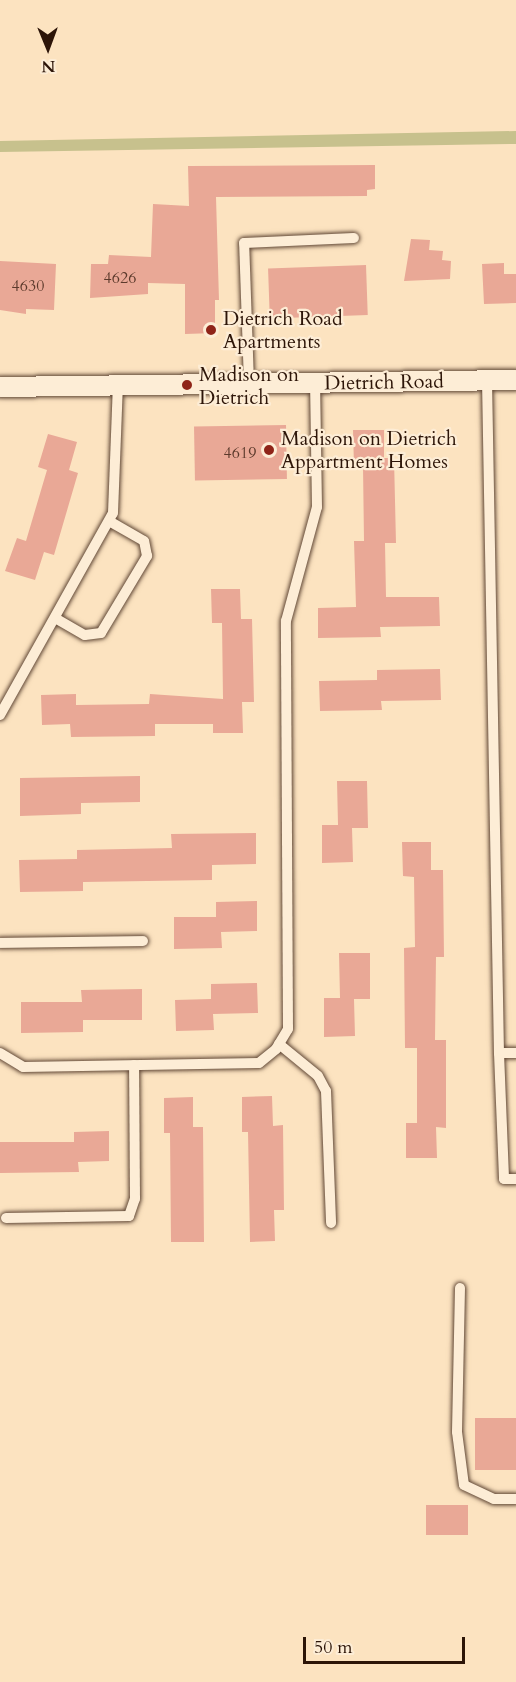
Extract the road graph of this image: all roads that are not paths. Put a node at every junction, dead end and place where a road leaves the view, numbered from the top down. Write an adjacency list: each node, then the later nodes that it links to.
1 (354, 238): 5 (lane)
2 (487, 380): 3 (street, Dietrich Road); 4 (street, Dietrich Road); 15 (lane)
3 (516, 380)
4 (315, 383): 5 (street, Dietrich Road); 13 (lane)
5 (249, 384): 6 (street, Dietrich Road)
6 (118, 385): 7 (street, Dietrich Road); 8 (lane)
7 (0, 387)
8 (109, 521): 9 (lane); 9 (lane)
9 (55, 618): 10 (lane)
10 (0, 715)
11 (143, 941): 12 (lane)
12 (0, 943)
13 (279, 1044): 17 (lane); 20 (lane)
14 (0, 1053): 17 (lane)
15 (499, 1053): 16 (lane); 18 (lane)
16 (516, 1053)
17 (134, 1065): 19 (lane)
18 (516, 1179)
19 (6, 1218)
20 (331, 1223)
21 (460, 1288): 22 (lane)
22 (516, 1499)

